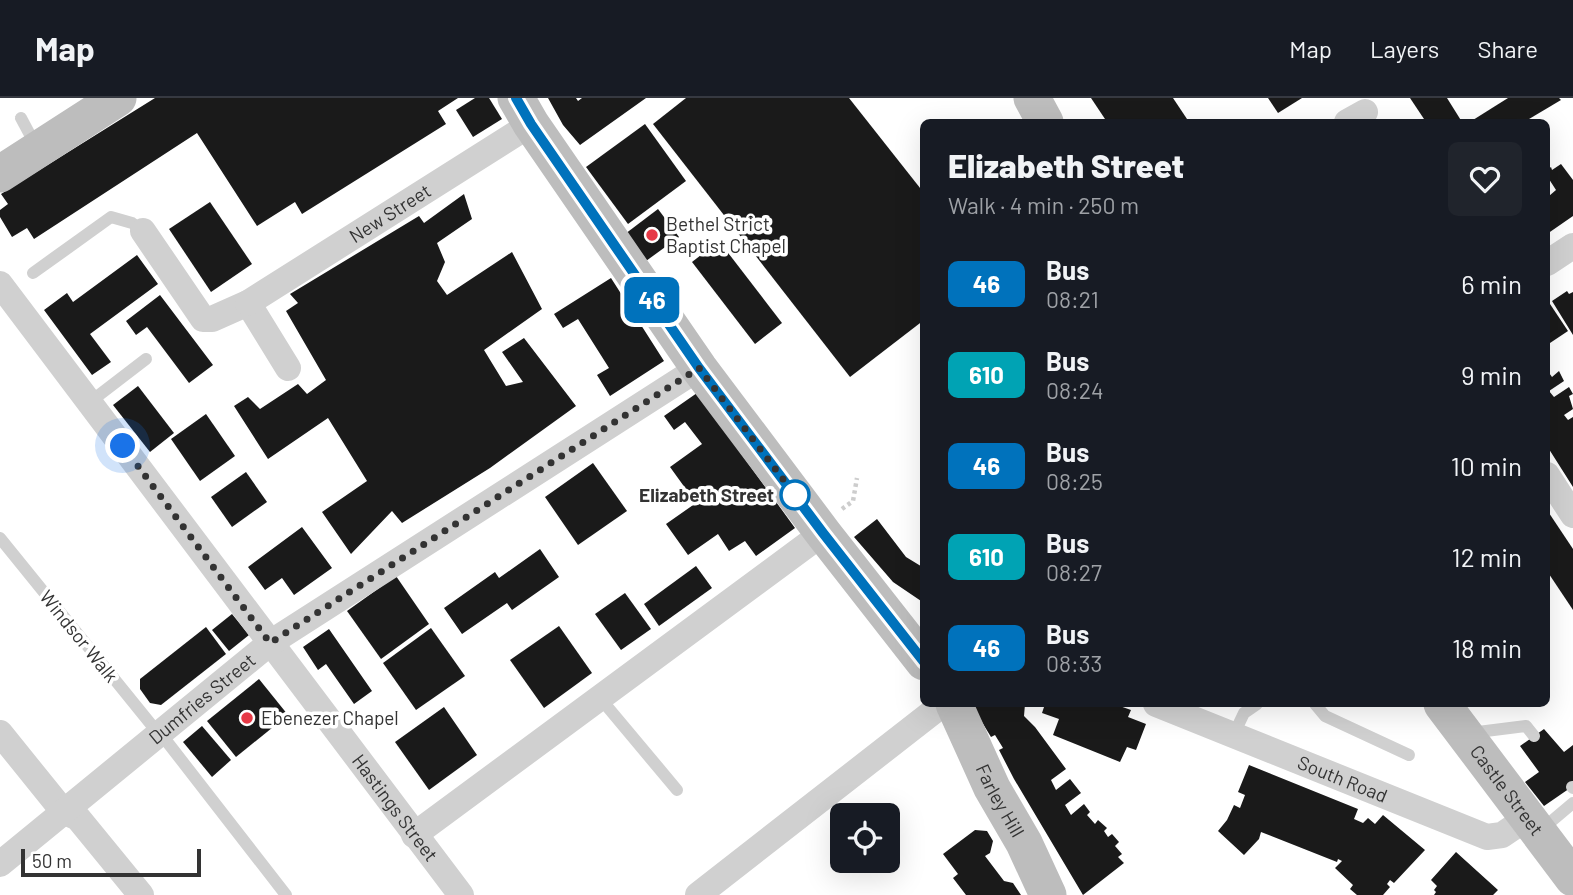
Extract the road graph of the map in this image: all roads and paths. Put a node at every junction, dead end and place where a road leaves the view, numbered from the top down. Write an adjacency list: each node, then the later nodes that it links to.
1 (118, 98): 5 (main road)
2 (1032, 98): 4 (main road)
3 (524, 111): 11 (street, New Street); 14 (main road)
4 (1043, 119)
5 (0, 174)
6 (143, 231): 9 (lane); 11 (street, New Street)
7 (1573, 246): 8 (street)
8 (1550, 261)
9 (33, 273)
10 (4, 299): 15 (street, Hastings Street)
11 (248, 303): 13 (street)
12 (146, 359): 15 (lane)
13 (288, 368)
14 (699, 368): 18 (main road); 22 (street, Dumfries Street)
15 (90, 402): 22 (street, Hastings Street)
16 (1550, 480): 17 (street)
17 (1573, 515)
18 (823, 533): 20 (main road); 24 (street)
19 (0, 538): 32 (lane, Windsor Walk)
20 (887, 615): 21 (street); 23 (main road)
21 (920, 636)
22 (270, 643): 32 (street, Dumfries Street); 41 (street, Hastings Street)
23 (920, 657)
24 (600, 698): 37 (lane); 41 (street)
25 (939, 707): 47 (street)
26 (955, 707): 48 (main road, Farley Hill)
27 (1167, 707): 34 (street, South Road)
28 (1253, 707): 34 (lane)
29 (1318, 707): 36 (lane)
30 (1445, 707): 33 (main road, Castle Street)
31 (0, 733): 39 (street)
32 (158, 733): 39 (street, Dumfries Street); 45 (lane, Windsor Walk)
33 (1466, 734): 35 (lane); 40 (main road, Castle Street)
34 (1233, 736): 40 (street, South Road)
35 (1534, 736)
36 (1409, 755)
37 (677, 790)
38 (1573, 803): 40 (lane)
39 (63, 811): 42 (street, Dumfries Street); 44 (street)
40 (1532, 825): 43 (main road, Castle Street)
41 (414, 835): 46 (street, Hastings Street)
42 (0, 864)
43 (1573, 878)
44 (141, 895)
45 (286, 895)
46 (461, 895)
47 (698, 895)
48 (1048, 895)

